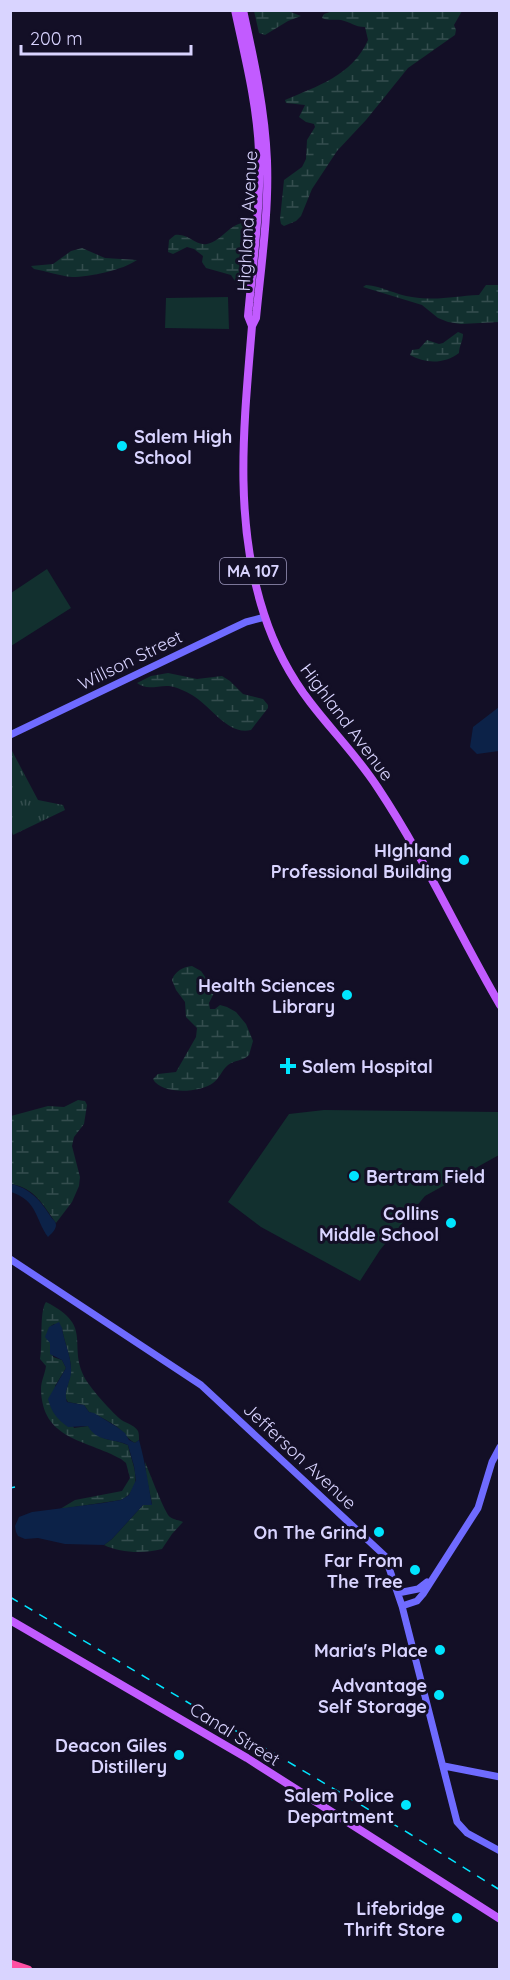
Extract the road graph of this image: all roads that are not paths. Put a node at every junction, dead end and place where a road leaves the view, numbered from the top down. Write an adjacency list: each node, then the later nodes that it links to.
1 (235, 10): 3 (main road, Highland Avenue / MA 107)
2 (243, 10): 3 (main road, Highland Avenue / MA 107)
3 (252, 326): 4 (main road, Highland Avenue / MA 107)
4 (265, 617): 5 (main road, Willson Street); 6 (main road, Highland Avenue / MA 107)
5 (10, 735)
6 (500, 1005)
7 (10, 1259): 10 (main road, Jefferson Avenue)
8 (500, 1447): 9 (main road)
9 (434, 1576): 10 (main road); 11 (main road)
10 (398, 1593): 11 (main road, Jefferson Avenue)
11 (402, 1606): 13 (main road, Jefferson Avenue)
12 (10, 1620): 16 (main road, Canal Street)
13 (444, 1766): 14 (main road); 15 (main road, Jefferson Avenue)
14 (500, 1777)
15 (500, 1851)
16 (500, 1919)
17 (10, 1964): 18 (highway)
18 (28, 1970)

